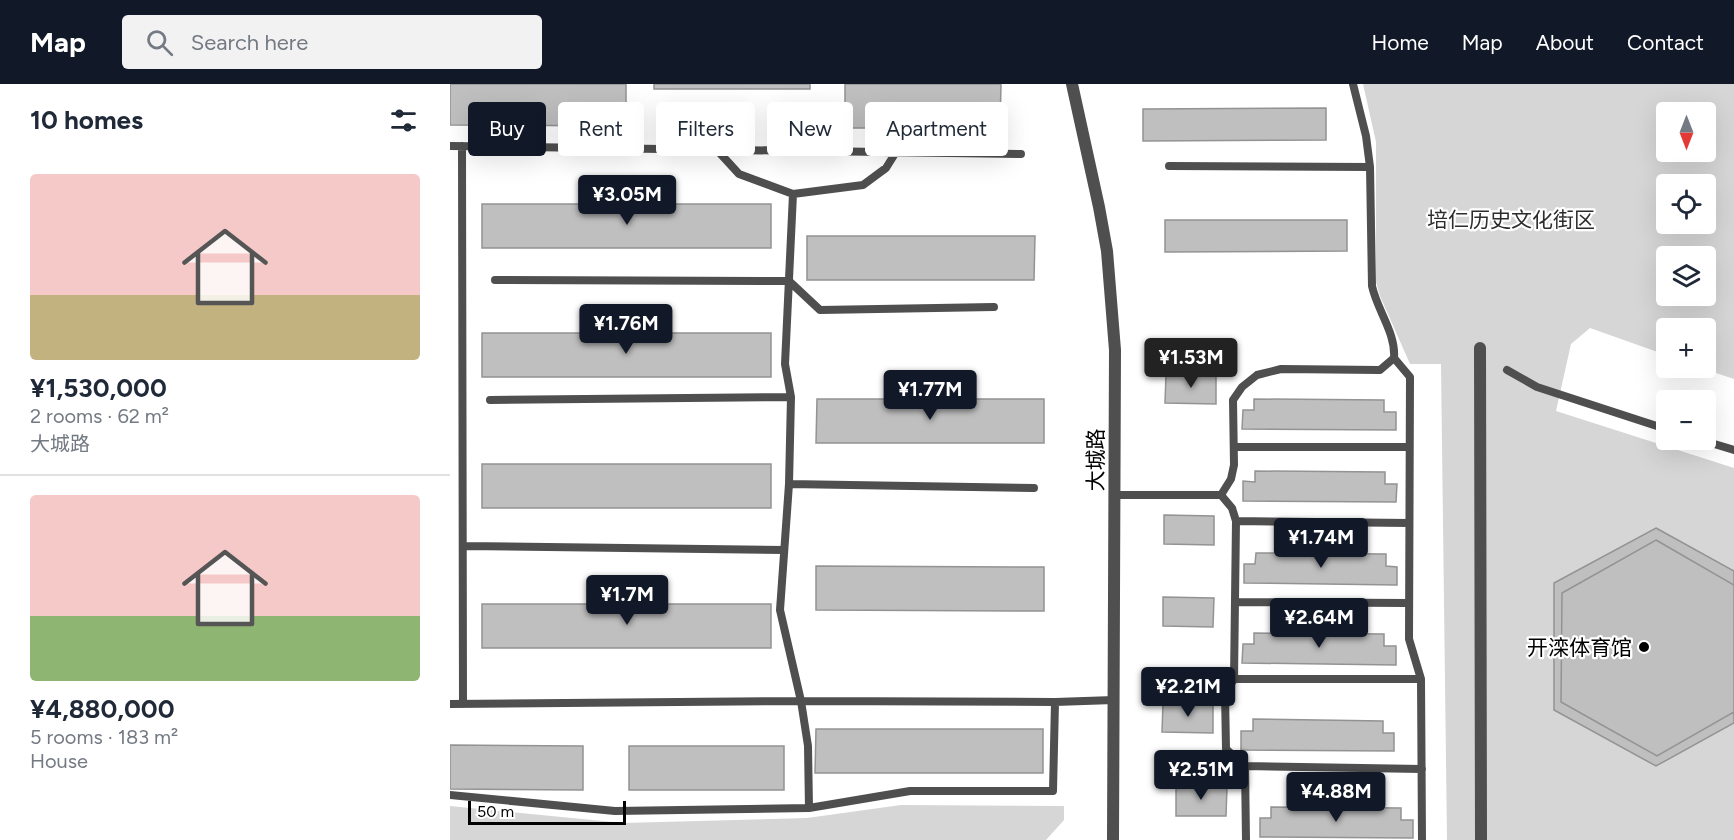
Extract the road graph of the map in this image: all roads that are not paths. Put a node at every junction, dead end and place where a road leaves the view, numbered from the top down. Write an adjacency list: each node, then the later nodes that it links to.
1 (1072, 84): 30 (street, 大城路)
2 (1353, 84): 13 (lane)
3 (450, 146): 4 (lane)
4 (462, 147): 5 (lane); 34 (lane)
5 (656, 149)
6 (755, 150): 7 (lane)
7 (865, 152)
8 (1008, 154): 9 (lane)
9 (1021, 154)
10 (722, 156): 14 (lane)
11 (894, 156): 14 (lane)
12 (1168, 166): 13 (lane)
13 (1370, 167): 19 (lane)
14 (793, 194): 16 (lane)
15 (495, 280): 16 (lane)
16 (789, 281): 17 (lane); 21 (lane)
17 (994, 307)
18 (1480, 348): 52 (street)
19 (1394, 358): 25 (lane); 26 (lane)
20 (1507, 370): 23 (lane)
21 (791, 397): 22 (lane); 28 (lane)
22 (490, 400)
23 (1656, 426)
24 (1716, 445): 27 (lane)
25 (1235, 447): 26 (lane); 31 (lane)
26 (1409, 447): 33 (lane)
27 (1734, 450)
28 (789, 484): 29 (lane); 35 (lane)
29 (1034, 488)
30 (1114, 495): 31 (lane); 40 (street, 大城路)
31 (1221, 495): 32 (lane)
32 (1236, 521): 33 (lane); 36 (lane)
33 (1409, 523): 37 (lane)
34 (462, 546): 35 (lane); 44 (lane)
35 (784, 550): 41 (lane)
36 (1235, 602): 37 (lane); 38 (lane)
37 (1408, 603): 39 (lane)
38 (1234, 679): 39 (lane); 45 (lane)
39 (1421, 679): 46 (lane)
40 (1114, 700): 42 (lane); 49 (street, 大城路)
41 (801, 701): 42 (lane); 44 (lane); 48 (lane)
42 (1055, 702): 48 (lane)
43 (450, 704): 44 (lane)
44 (463, 704)
45 (1245, 766): 46 (lane); 50 (lane)
46 (1422, 769): 51 (lane)
47 (450, 795): 48 (lane)
48 (809, 808)
49 (1113, 840)
50 (1246, 840)
51 (1422, 840)
52 (1481, 840)

